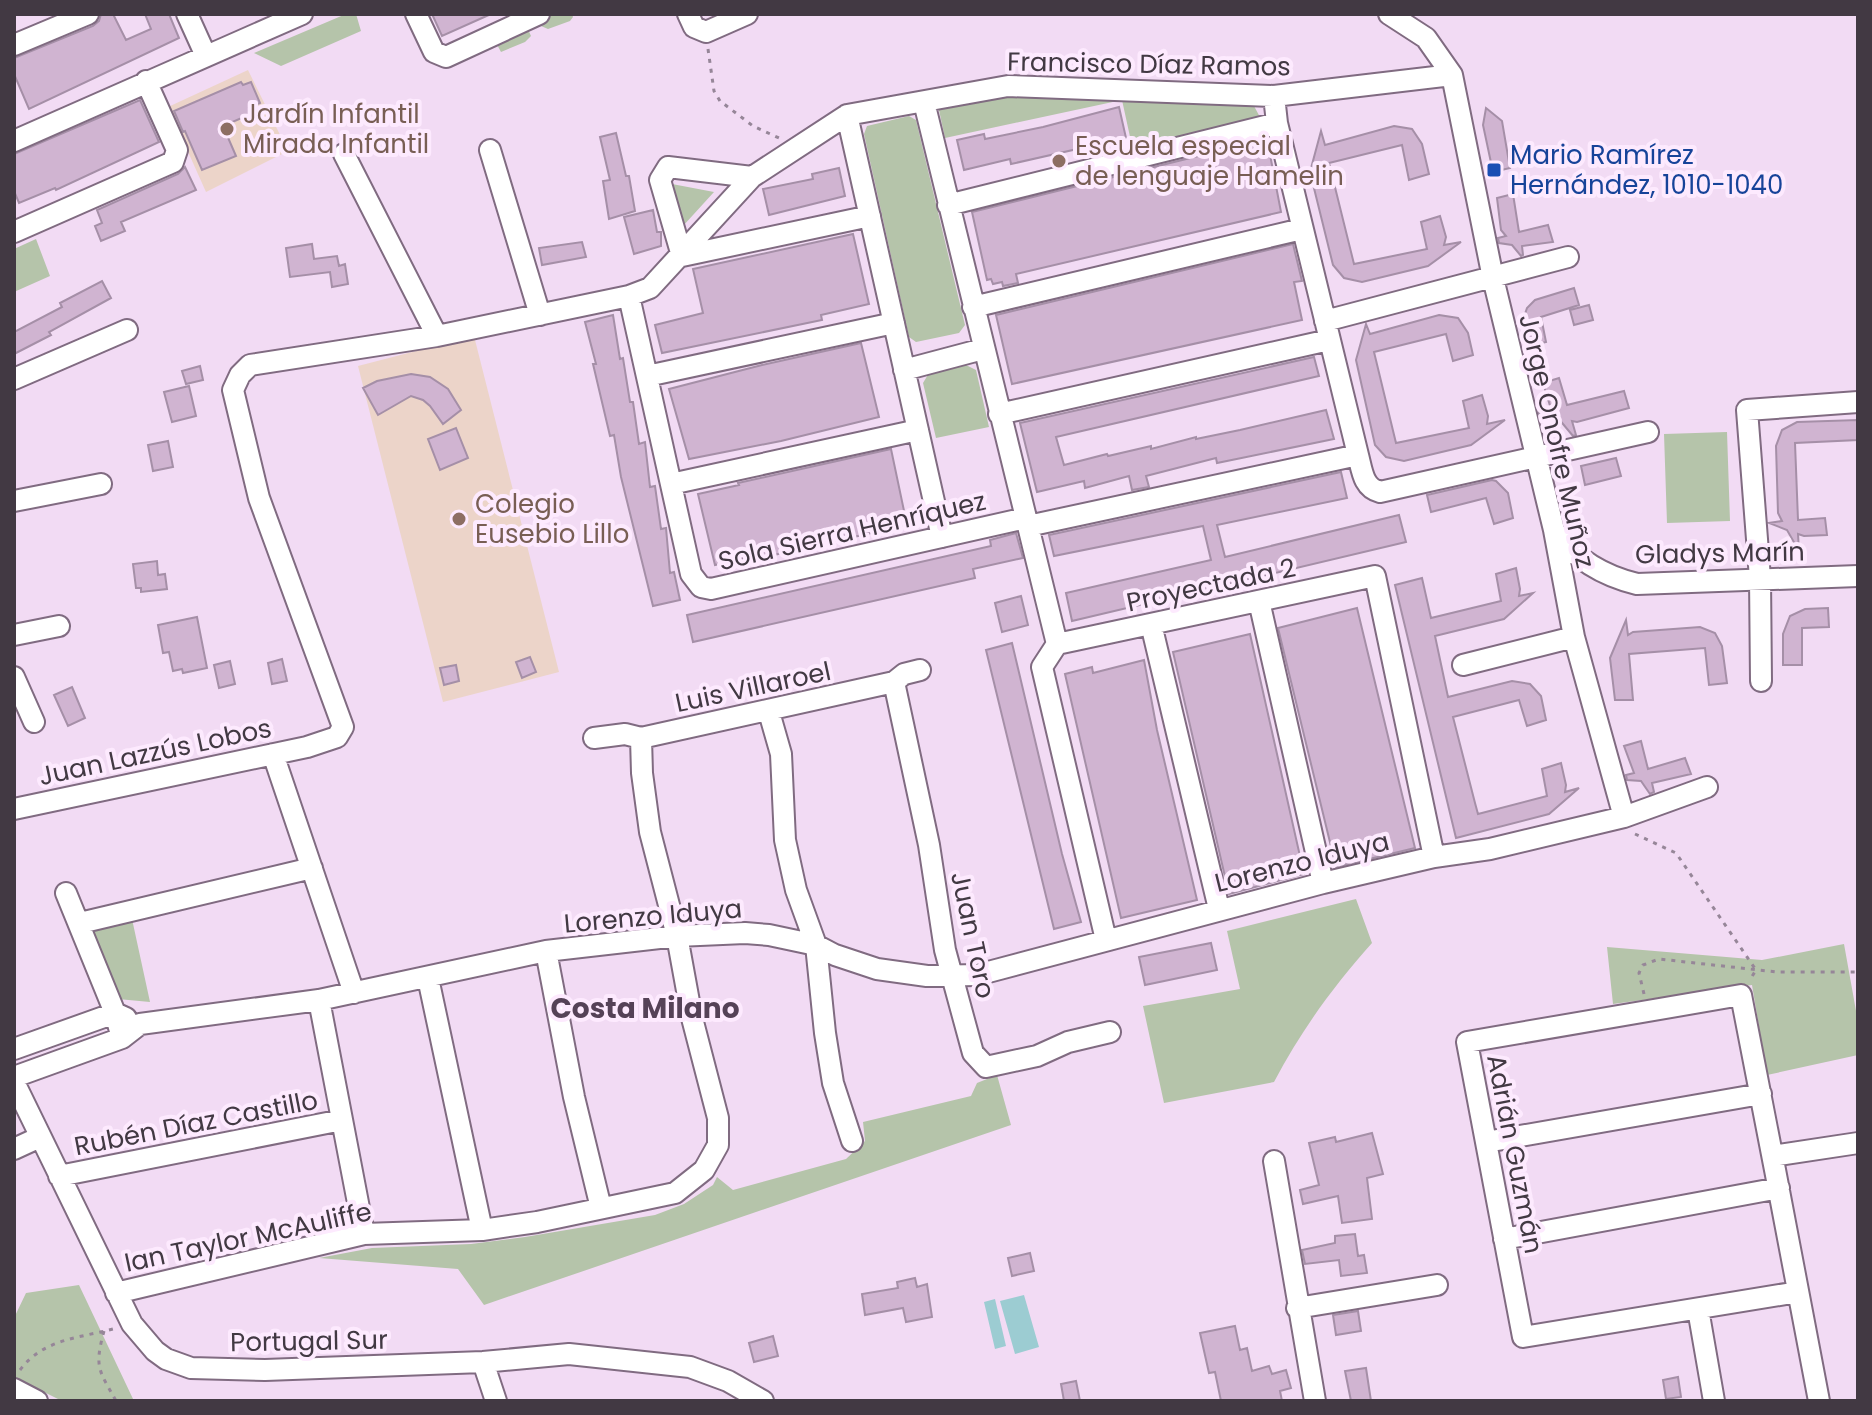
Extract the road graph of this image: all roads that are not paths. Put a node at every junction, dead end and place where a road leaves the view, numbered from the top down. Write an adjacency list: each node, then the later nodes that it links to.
1 (88, 14): 9 (street)
2 (187, 14): 10 (street)
3 (302, 14): 10 (street)
4 (416, 14): 5 (street)
5 (539, 14)
6 (688, 14): 7 (street)
7 (747, 14)
8 (1389, 14): 11 (street)
9 (14, 45)
10 (206, 56): 12 (street)
11 (1452, 75): 13 (street, Francisco Díaz Ramos); 27 (street, Jorge Onofre Muñoz)
12 (146, 81): 17 (street); 24 (street)
13 (1274, 96): 14 (street, Francisco Díaz Ramos); 16 (street)
14 (924, 102): 15 (street, Francisco Díaz Ramos); 21 (street)
15 (847, 115): 20 (street); 22 (street)
16 (1277, 123): 21 (street); 23 (street)
17 (14, 141)
18 (490, 150): 30 (street)
19 (344, 154): 34 (street)
20 (752, 177): 25 (street); 25 (street)
21 (948, 205): 29 (street)
22 (870, 216): 25 (street); 31 (street)
23 (1302, 229): 29 (street); 33 (street)
24 (14, 232)
25 (682, 256): 28 (street)
26 (1568, 257): 27 (street)
27 (1493, 278): 33 (street); 44 (street, Jorge Onofre Muñoz)
28 (629, 296): 30 (street); 37 (street, Sola Sierra Henríquez)
29 (973, 307): 35 (street)
30 (540, 315): 34 (street)
31 (894, 323): 36 (street); 37 (street)
32 (127, 330): 38 (street)
33 (1327, 331): 40 (street); 43 (street)
34 (437, 336): 68 (street, Juan Lazzús Lobos)
35 (983, 349): 36 (street); 40 (street)
36 (904, 370): 41 (street)
37 (647, 376): 46 (street, Sola Sierra Henríquez)
38 (14, 379)
39 (1858, 402): 52 (street)
40 (999, 414): 48 (street)
41 (918, 430): 46 (street); 50 (street)
42 (1648, 432): 44 (street)
43 (1358, 455): 44 (street); 48 (street, Sola Sierra Henríquez)
44 (1536, 457): 49 (street, Jorge Onofre Muñoz)
45 (101, 484): 47 (street)
46 (671, 484): 50 (street, Sola Sierra Henríquez)
47 (14, 501)
48 (1027, 522): 50 (street, Sola Sierra Henríquez); 58 (street)
49 (1554, 530): 52 (street, Gladys Marín); 57 (street, Jorge Onofre Muñoz)
50 (942, 537)
51 (1858, 576): 52 (street, Gladys Marín)
52 (1760, 578): 62 (street)
53 (1259, 601): 54 (street, Proyectada 2); 72 (street, Proyectada 2); 74 (street)
54 (1151, 624): 58 (street, Proyectada 2); 76 (street)
55 (59, 626): 56 (street)
56 (14, 635)
57 (1574, 637): 59 (street); 71 (street, Jorge Onofre Muñoz)
58 (1057, 644): 79 (street)
59 (1463, 665)
60 (920, 670): 63 (street, Luis Villaroel)
61 (14, 677): 65 (street)
62 (1761, 681)
63 (894, 682): 64 (street, Luis Villaroel); 82 (street, Juan Toro)
64 (769, 712): 67 (street, Luis Villaroel); 80 (street)
65 (34, 722)
66 (594, 738): 67 (street, Luis Villaroel)
67 (641, 738): 78 (street, Ian Taylor McAuliffe)
68 (273, 754): 70 (street, Juan Lazzús Lobos); 73 (street)
69 (1707, 787): 71 (street, Lorenzo Iduya)
70 (14, 809)
71 (1624, 817): 72 (street, Lorenzo Iduya)
72 (1434, 857): 74 (street, Lorenzo Iduya)
73 (312, 868): 77 (street); 84 (street)
74 (1323, 883): 76 (street, Lorenzo Iduya)
75 (66, 893): 77 (street)
76 (1219, 909): 79 (street, Lorenzo Iduya)
77 (80, 923): 86 (street)
78 (677, 936): 80 (street, Lorenzo Iduya); 81 (street, Lorenzo Iduya); 103 (street, Ian Taylor McAuliffe)
79 (1106, 940): 82 (street, Lorenzo Iduya)
80 (816, 945): 82 (street, Lorenzo Iduya); 95 (street)
81 (546, 951): 83 (street, Lorenzo Iduya); 103 (street)
82 (953, 975): 88 (street, Juan Toro)
83 (428, 978): 84 (street, Lorenzo Iduya); 104 (street)
84 (354, 993): 85 (street, Lorenzo Iduya)
85 (319, 1000): 87 (street, Lorenzo Iduya); 93 (street)
86 (115, 1013): 87 (street); 89 (street); 90 (street)
87 (140, 1024): 89 (street)
88 (1110, 1032)
89 (122, 1038): 91 (street)
90 (14, 1049)
91 (14, 1079): 94 (street, Portugal Sur)
92 (1761, 1094): 96 (street); 96 (street, Adrián Guzmán); 99 (street)
93 (342, 1120): 101 (street, Rubén Díaz Castillo); 105 (street)
94 (29, 1127): 98 (street); 101 (street, Portugal Sur)
95 (852, 1141)
96 (1486, 1142): 106 (street, Adrián Guzmán)
97 (1858, 1143): 99 (street)
98 (14, 1149)
99 (1773, 1156): 102 (street)
100 (1274, 1161): 110 (street)
101 (59, 1176): 109 (street, Portugal Sur)
102 (1779, 1188): 106 (street); 108 (street)
103 (601, 1208): 104 (street, Ian Taylor McAuliffe)
104 (482, 1230): 105 (street, Ian Taylor McAuliffe)
105 (364, 1234): 109 (street, Ian Taylor McAuliffe)
106 (1504, 1239): 111 (street, Adrián Guzmán)
107 (1437, 1285): 110 (street)
108 (1798, 1292): 111 (street, Adrián Guzmán); 119 (street)
109 (116, 1293): 112 (street, Portugal Sur)
110 (1297, 1308): 117 (street)
111 (1698, 1309): 118 (street)
112 (483, 1362): 115 (street); 116 (street, Portugal Sur)
113 (14, 1389): 114 (street)
114 (37, 1401)
115 (496, 1401)
116 (763, 1401)
117 (1315, 1401)
118 (1714, 1401)
119 (1819, 1401)

